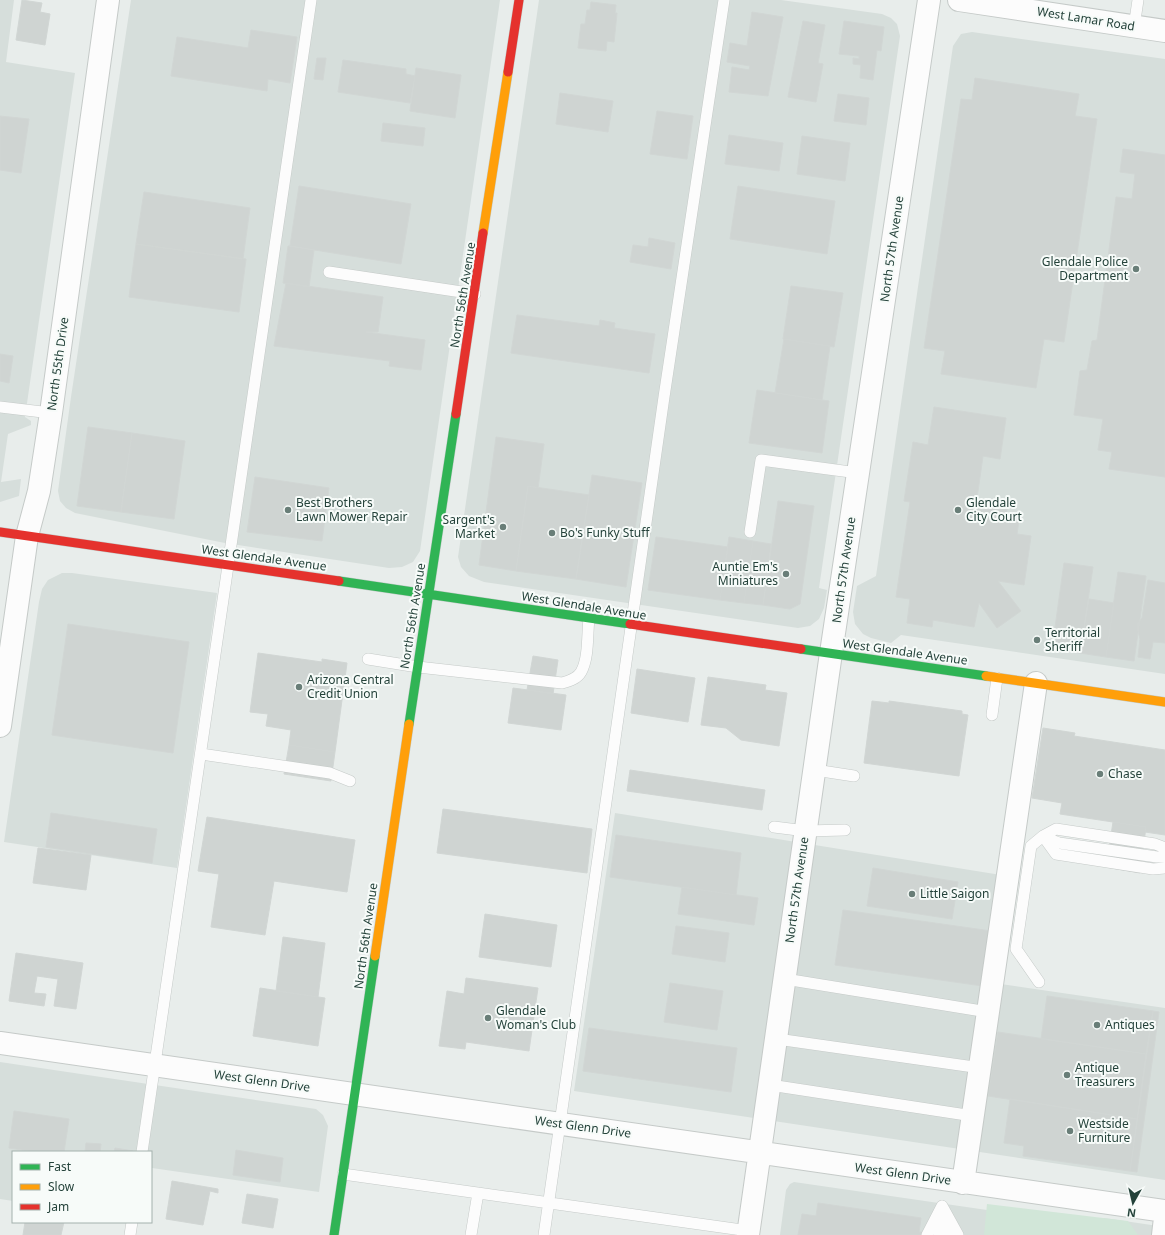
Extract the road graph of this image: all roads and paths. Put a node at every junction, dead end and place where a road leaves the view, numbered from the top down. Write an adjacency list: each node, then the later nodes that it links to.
1 (108, 0): 13 (street, North 55th Drive)
2 (312, 0): 18 (lane)
3 (519, 0): 11 (street, North 56th Avenue)
4 (724, 0): 21 (lane)
5 (929, 0): 14 (street, North 57th Avenue)
6 (960, 0): 8 (street, West Lamar Road)
7 (1138, 0): 8 (lane)
8 (1134, 26): 9 (street, West Lamar Road)
9 (1165, 31)
10 (329, 272): 11 (lane)
11 (475, 294): 19 (street, North 56th Avenue)
12 (0, 407): 13 (lane)
13 (51, 413): 17 (street, North 55th Drive)
14 (858, 473): 16 (lane); 22 (street, North 57th Avenue)
15 (0, 532): 17 (street, West Glendale Avenue)
16 (750, 532)
17 (28, 536): 18 (street, West Glendale Avenue); 25 (street, North 55th Drive)
18 (229, 566): 19 (street, West Glendale Avenue); 31 (lane)
19 (428, 594): 20 (street, West Glendale Avenue); 24 (street, North 56th Avenue)
20 (589, 619): 21 (street, West Glendale Avenue); 24 (lane)
21 (631, 625): 22 (street, West Glendale Avenue); 52 (lane)
22 (831, 654): 26 (street, West Glendale Avenue); 32 (street, North 57th Avenue)
23 (368, 659): 24 (lane)
24 (418, 667): 50 (street, North 56th Avenue)
25 (3, 678): 30 (street, North 55th Drive)
26 (997, 678): 27 (street, West Glendale Avenue); 29 (lane)
27 (1036, 683): 28 (street, West Glendale Avenue); 44 (street)
28 (1165, 702)
29 (992, 715)
30 (0, 726)
31 (201, 754): 34 (lane); 47 (lane)
32 (815, 770): 33 (lane); 37 (street, North 57th Avenue)
33 (854, 776)
34 (350, 780)
35 (774, 827): 37 (lane)
36 (845, 830): 37 (lane)
37 (806, 831): 42 (street, North 57th Avenue)
38 (1043, 836): 39 (lane); 40 (lane); 41 (lane); 43 (lane)
39 (1165, 848)
40 (1165, 857)
41 (1165, 868)
42 (785, 980): 44 (lane); 45 (street, North 57th Avenue)
43 (1039, 982)
44 (988, 1012): 48 (street)
45 (777, 1039): 48 (lane); 49 (street, North 57th Avenue)
46 (0, 1043): 47 (street, West Glenn Drive)
47 (155, 1066): 50 (street, West Glenn Drive); 53 (lane)
48 (980, 1068): 51 (street)
49 (770, 1085): 51 (lane); 54 (street, North 57th Avenue)
50 (355, 1095): 52 (street, West Glenn Drive); 55 (street, North 56th Avenue)
51 (973, 1116): 56 (street)
52 (560, 1124): 54 (street, West Glenn Drive); 58 (lane)
53 (142, 1151)
54 (760, 1152): 56 (street, West Glenn Drive); 63 (street, North 57th Avenue)
55 (343, 1174): 57 (lane); 65 (street, North 56th Avenue)
56 (963, 1183): 60 (street, West Glenn Drive)
57 (478, 1192): 58 (lane); 66 (lane)
58 (550, 1202): 63 (lane); 67 (lane)
59 (942, 1206): 68 (lane); 69 (lane); 70 (lane); 71 (lane)
60 (1165, 1211)
61 (1165, 1218): 72 (street)
62 (132, 1223): 64 (lane)
63 (748, 1233)
64 (130, 1235)
65 (334, 1235)
66 (471, 1235)
67 (544, 1235)
68 (927, 1235)
69 (938, 1235)
70 (948, 1235)
71 (958, 1235)
72 (1163, 1235)

